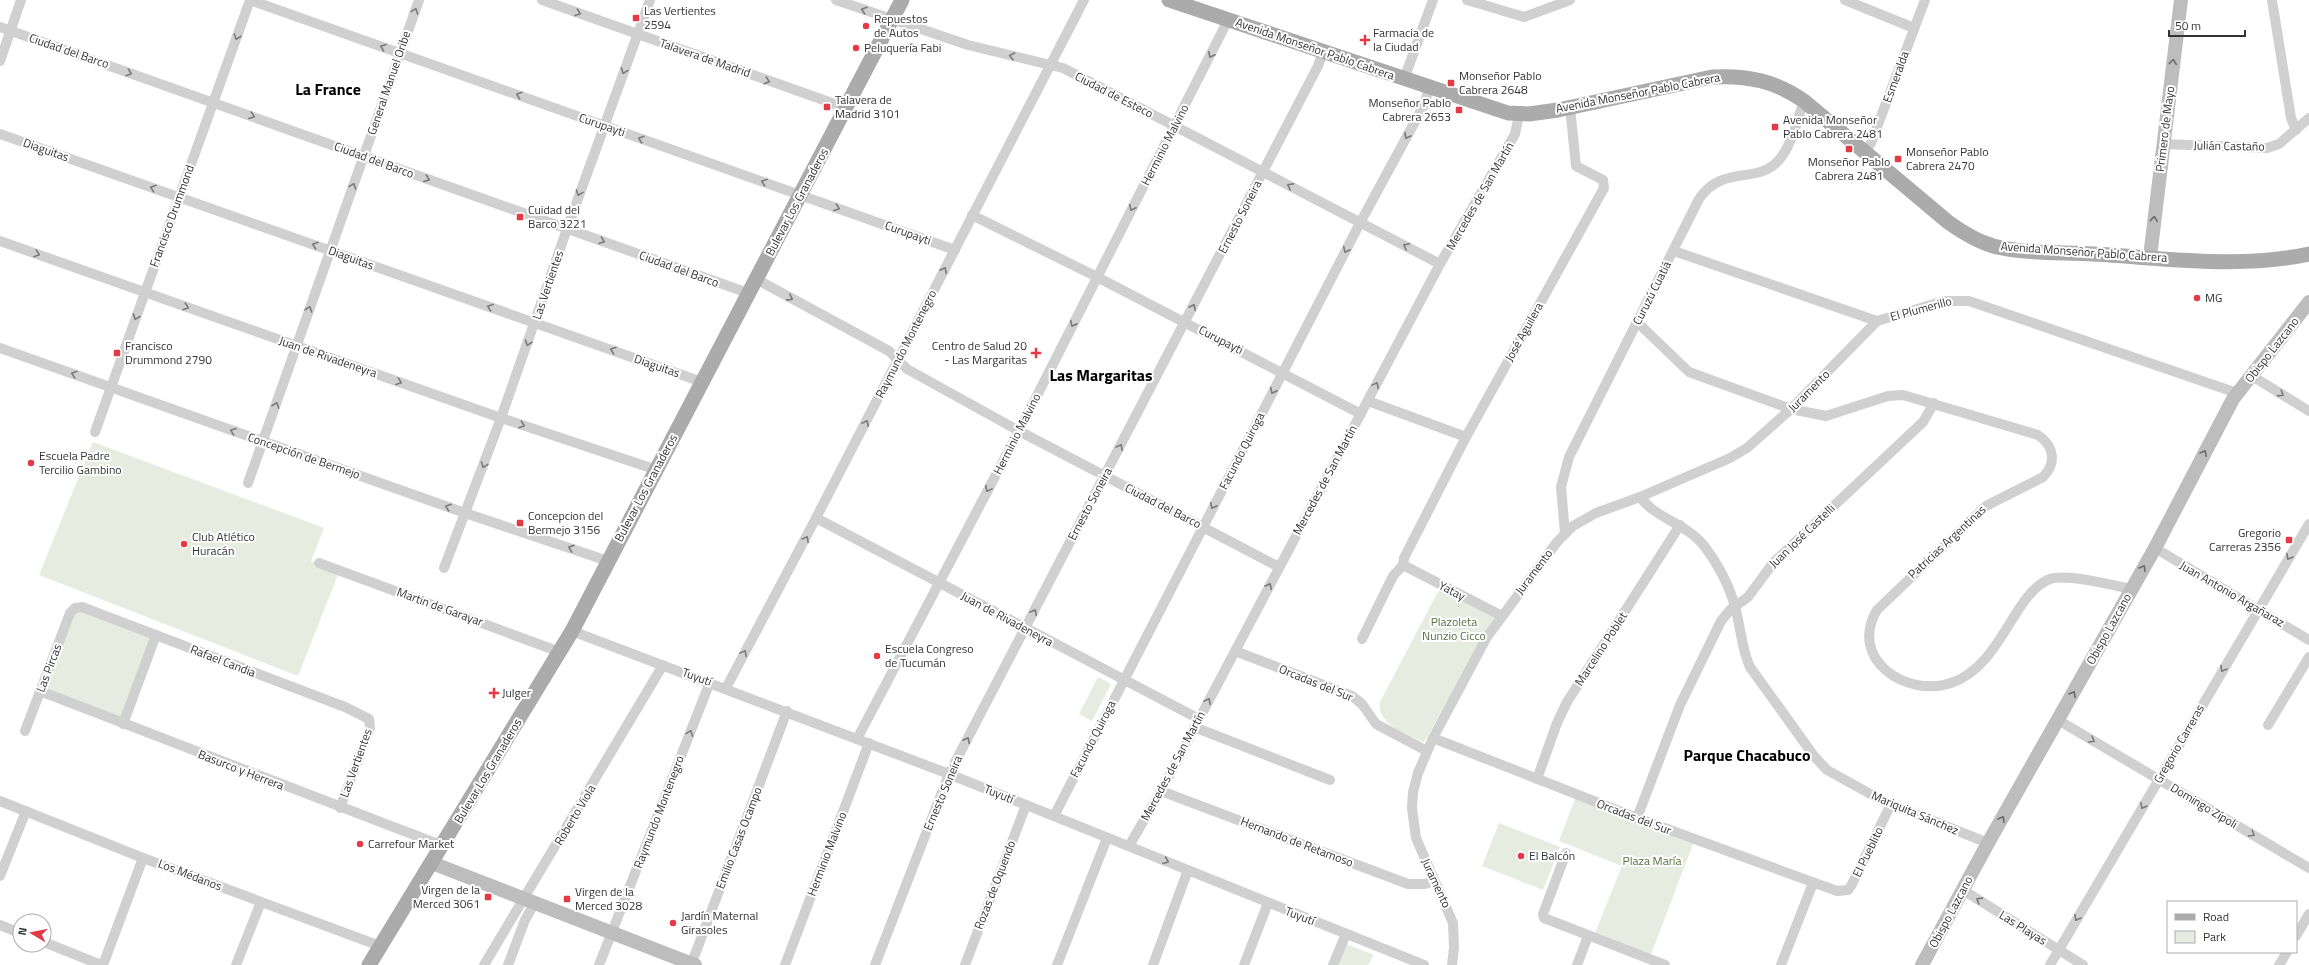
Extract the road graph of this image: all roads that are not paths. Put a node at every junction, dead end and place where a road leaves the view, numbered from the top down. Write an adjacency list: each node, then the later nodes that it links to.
1 (21, 0): 21 (street)
2 (250, 0): 24 (street, Curupayti, one-way to 2); 30 (street, Francisco Drummond, one-way to 30)
3 (419, 0): 24 (street, General Manuel Oribe, one-way to 3)
4 (542, 0): 22 (street, Talavera de Madrid, one-way to 22)
5 (650, 0): 22 (street, Las Vertientes)
6 (836, 0): 17 (street, Ciudad de Esteco, one-way to 6)
7 (902, 0): 17 (main road, Bulevar Los Granaderos)
8 (1084, 0): 26 (street, Raymundo Montenegro)
9 (1169, 0): 18 (main road, Avenida Monseñor Pablo Cabrera)
10 (1433, 0): 27 (street)
11 (1467, 0): 12 (street)
12 (1570, 0)
13 (1845, 0): 20 (street)
14 (1925, 0): 20 (street, Esmeralda)
15 (2181, 0): 39 (main road, Primero de Mayo, one-way to 15)
16 (2272, 0): 37 (street)
17 (892, 20): 26 (street, Ciudad de Esteco, one-way to 17); 32 (main road, Bulevar Los Granaderos)
18 (1228, 20): 23 (main road, Avenida Monseñor Pablo Cabrera); 36 (street, Herminio Malvino, one-way to 36)
19 (0, 27): 21 (street, Ciudad del Barco)
20 (1914, 28): 40 (street, Esmeralda)
21 (11, 31): 25 (street); 30 (street, Ciudad del Barco, one-way to 30)
22 (638, 35): 32 (street, Talavera de Madrid, one-way to 32); 35 (street, Las Vertientes, one-way to 35)
23 (1323, 52): 27 (main road, Avenida Monseñor Pablo Cabrera); 42 (street, Ernesto Soneira)
24 (399, 53): 35 (street, Curupayti, one-way to 24); 41 (street, General Manuel Oribe)
25 (0, 61)
26 (1050, 65): 36 (street, Ciudad de Esteco); 45 (street, Raymundo Montenegro)
27 (1404, 79): 28 (main road, Avenida Monseñor Pablo Cabrera)
28 (1429, 88): 33 (main road, Avenida Monseñor Pablo Cabrera); 46 (street, Facundo Quiroga, one-way to 46)
29 (1804, 102): 31 (main road, Avenida Monseñor Pablo Cabrera); 40 (main road, Avenida Monseñor Pablo Cabrera); 51 (street, Curuzú Cuatiá)
30 (214, 103): 41 (street, Ciudad del Barco, one-way to 41); 44 (street, Francisco Drummond)
31 (1570, 107): 33 (main road, Avenida Monseñor Pablo Cabrera); 80 (street, José Aguilera)
32 (846, 108): 43 (main road, Bulevar Los Granaderos)
33 (1519, 115): 54 (street, Mercedes de San Martín)
34 (2309, 118): 37 (street, Julián Castaño)
35 (604, 125): 43 (street, Curupayti, one-way to 35); 47 (street, Las Vertientes, one-way to 47)
36 (1175, 126): 42 (street, Ciudad de Esteco); 55 (street, Herminio Malvino, one-way to 55)
37 (2296, 130): 39 (street, Julián Castaño)
38 (0, 134): 44 (street, Diaguitas, one-way to 38)
39 (2163, 144): 53 (main road, Primero de Mayo, one-way to 39)
40 (1864, 153): 53 (main road, Avenida Monseñor Pablo Cabrera)
41 (363, 156): 47 (street, Ciudad del Barco, one-way to 47); 49 (street, General Manuel Oribe, one-way to 41)
42 (1263, 172): 46 (street, Ciudad de Esteco, one-way to 42); 61 (street, Ernesto Soneira, one-way to 42)
43 (801, 194): 50 (street, Curupayti, one-way to 50); 56 (main road, Bulevar Los Granaderos)
44 (179, 197): 49 (street, Diaguitas, one-way to 44); 57 (street, Francisco Drummond)
45 (972, 215): 50 (street, Raymundo Montenegro); 55 (street, Curupayti)
46 (1360, 223): 54 (street, Ciudad de Esteco, one-way to 46); 67 (street, Facundo Quiroga, one-way to 67)
47 (567, 229): 58 (street, Ciudad del Barco, one-way to 58); 63 (street, Las Vertientes)
48 (0, 241): 57 (street, Juan de Rivadeneyra, one-way to 57)
49 (330, 250): 63 (street, Diaguitas, one-way to 49); 64 (street, General Manuel Oribe, one-way to 49)
50 (954, 250): 66 (street, Raymundo Montenegro, one-way to 50)
51 (1674, 251): 60 (street, El Plumerillo); 62 (street, Curuzú Cuatiá)
52 (2309, 254): 53 (main road, Avenida Monseñor Pablo Cabrera)
53 (2150, 257)
54 (1440, 264): 72 (street, Mercedes de San Martín, one-way to 54)
55 (1097, 277): 61 (street, Curupayti); 78 (street, Herminio Malvino, one-way to 78)
56 (756, 279): 58 (main road, Bulevar Los Granaderos); 66 (street, Ciudad del Barco, one-way to 66)
57 (145, 292): 64 (street, Juan de Rivadeneyra, one-way to 64); 70 (street, Francisco Drummond, one-way to 70)
58 (748, 293): 69 (main road, Bulevar Los Granaderos)
59 (2309, 302): 68 (main road, Obispo Lazcano)
60 (1877, 321): 71 (street, El Plumerillo); 74 (street, Juramento)
61 (1185, 322): 67 (street, Curupayti); 83 (street, Ernesto Soneira, one-way to 61)
62 (1637, 322): 74 (street, Patricias Argentinas); 91 (street, Curuzú Cuatiá)
63 (535, 323): 69 (street, Diaguitas, one-way to 63); 77 (street, Las Vertientes, one-way to 77)
64 (296, 346): 77 (street, Juan de Rivadeneyra, one-way to 77); 81 (street, General Manuel Oribe, one-way to 64)
65 (0, 348): 70 (street, Concepción de Bermejo, one-way to 65)
66 (898, 361): 78 (street, Ciudad del Barco); 87 (street, Raymundo Montenegro, one-way to 66)
67 (1283, 373): 76 (street, Curupayti); 89 (street, Facundo Quiroga, one-way to 89)
68 (2252, 376): 71 (main road, Obispo Lazcano); 75 (street, one-way to 75)
69 (702, 382): 82 (main road, Bulevar Los Granaderos)
70 (111, 387): 79 (street, Francisco Drummond); 81 (street, Concepción de Bermejo, one-way to 70)
71 (2237, 393): 92 (main road, Obispo Lazcano, one-way to 71)
72 (1368, 400): 76 (street, Mercedes de San Martín); 80 (street)
73 (1934, 403): 74 (street, Patricias Argentinas); 99 (street, Patricias Argentinas); 100 (street, Juan José Castelli)
74 (1791, 410): 85 (street, Juramento)
75 (2309, 412)
76 (1361, 414): 96 (street, Mercedes de San Martín)
77 (501, 418): 82 (street, Juan de Rivadeneyra, one-way to 82); 86 (street, Las Vertientes, one-way to 86)
78 (1018, 431): 83 (street, Ciudad del Barco); 98 (street, Herminio Malvino, one-way to 98)
79 (95, 432)
80 (1466, 437): 95 (street, José Aguilera)
81 (263, 441): 84 (street, General Manuel Oribe); 86 (street, Concepción de Bermejo, one-way to 81)
82 (656, 470): 93 (main road, Bulevar Los Granaderos)
83 (1104, 475): 89 (street, Ciudad del Barco); 104 (street, Ernesto Soneira, one-way to 83)
84 (248, 482)
85 (1640, 497): 88 (street, Mariquita Sánchez); 91 (street, Juramento)
86 (466, 513): 93 (street, Concepción de Bermejo, one-way to 86); 97 (street, Las Vertientes)
87 (816, 518): 98 (street, Juan de Rivadeneyra); 115 (street, Raymundo Montenegro, one-way to 87)
88 (1680, 525): 100 (street, Mariquita Sánchez); 131 (street, Marcelino Poblet)
89 (1203, 526): 96 (street, Ciudad del Barco); 113 (street, Facundo Quiroga)
90 (2307, 530): 102 (street, Gregorio Carreras, one-way to 102)
91 (1565, 533): 103 (street, Juramento)
92 (2155, 548): 99 (main road, Obispo Lazcano, one-way to 92); 102 (street, Juan Antonio Argañaraz)
93 (608, 561): 105 (main road, Bulevar Los Granaderos)
94 (319, 563): 110 (street, Martin de Garayar)
95 (1403, 565): 103 (street, Yatay); 107 (street, José Aguilera)
96 (1279, 567): 109 (street, Mercedes de San Martín, one-way to 96)
97 (444, 568)
98 (939, 582): 104 (street, Juan de Rivadeneyra); 125 (street, Herminio Malvino)
99 (2131, 588): 119 (main road, Obispo Lazcano, one-way to 99)
100 (1735, 607): 134 (street, Mariquita Sánchez); 139 (street, Juan José Castelli)
101 (76, 608): 106 (street, Rafael Candia); 116 (street, Las Pircas)
102 (2259, 609): 108 (street, Juan Antonio Argañaraz); 129 (street, Gregorio Carreras, one-way to 129)
103 (1502, 616): 124 (street, Juramento)
104 (1025, 628): 113 (street, Juan de Rivadeneyra); 128 (street, Ernesto Soneira, one-way to 104)
105 (572, 631): 110 (main road, Bulevar Los Granaderos); 112 (street, Tuyutí)
106 (156, 635): 118 (street, Rafael Candia); 121 (street)
107 (1362, 639)
108 (2309, 640)
109 (1235, 651): 120 (street, Mercedes de San Martín, one-way to 109); 127 (street, Orcadas del Sur)
110 (560, 652): 142 (main road, Bulevar Los Granaderos)
111 (2309, 657): 122 (street)
112 (663, 665): 114 (street, Tuyutí); 155 (street, Roberto Viola)
113 (1124, 680): 120 (street, Juan de Rivadeneyra); 138 (street, Facundo Quiroga)
114 (710, 682): 115 (street, Tuyutí); 160 (street, Raymundo Montenegro, one-way to 114)
115 (726, 688): 117 (street, Tuyutí)
116 (40, 691): 121 (street, Basurco y Herrera); 123 (street, Las Pircas)
117 (786, 711): 125 (street, Tuyutí); 174 (street, Emilio Casas Ocampo)
118 (369, 719): 136 (street, Las Vertientes)
119 (2058, 720): 129 (street, Domingo Zípoli, one-way to 129); 141 (main road, Obispo Lazcano, one-way to 119)
120 (1197, 723): 130 (street, Juan de Rivadeneyra); 132 (street, Mercedes de San Martín)
121 (123, 724): 136 (street, Basurco y Herrera)
122 (2268, 725)
123 (25, 731)
124 (1433, 738): 127 (street, Juramento); 131 (street, Orcadas del Sur)
125 (857, 739): 126 (street, Tuyutí)
126 (869, 743): 128 (street, Tuyutí); 175 (street, Herminio Malvino)
127 (1427, 751): 150 (street, Juramento)
128 (949, 774): 135 (street, Tuyutí); 176 (street, Ernesto Soneira)
129 (2159, 779): 147 (street, Domingo Zípoli, one-way to 147); 166 (street, Gregorio Carreras, one-way to 166)
130 (1330, 780)
131 (1537, 780): 139 (street, Orcadas del Sur)
132 (1161, 791): 143 (street, Mercedes de San Martín); 150 (street, Hernando de Retamoso)
133 (0, 801): 137 (street, Los Médanos)
134 (1891, 804): 141 (street, Mariquita Sánchez); 153 (street, El Pueblito)
135 (1026, 805): 138 (street, Tuyutí); 177 (street, Rozas de Oquendo)
136 (340, 808): 142 (street, Basurco y Herrera)
137 (26, 811): 145 (street, Los Médanos); 149 (street)
138 (1054, 816): 140 (street, Tuyutí)
139 (1637, 818): 151 (street, Orcadas del Sur)
140 (1107, 838): 143 (street, Tuyutí); 178 (street)
141 (1988, 843): 152 (main road, Obispo Lazcano)
142 (443, 846): 146 (main road, Bulevar Los Granaderos)
143 (1129, 846): 148 (street, Tuyutí, one-way to 148)
144 (1566, 854): 163 (street)
145 (143, 858): 154 (street, Los Médanos); 168 (street)
146 (432, 863): 155 (main road); 165 (main road, Bulevar Los Granaderos)
147 (2309, 868)
148 (1188, 870): 156 (street, Tuyutí); 179 (street)
149 (0, 876)
150 (1434, 881): 183 (street, Juramento)
151 (1813, 883): 153 (street, Orcadas del Sur); 186 (street)
152 (1963, 890): 166 (street, Las Playas, one-way to 152); 187 (main road, Obispo Lazcano)
153 (1838, 891)
154 (261, 902): 165 (street, Los Médanos); 169 (street)
155 (529, 902): 160 (main road); 171 (street, Roberto Viola); 172 (street)
156 (1268, 903): 161 (street, Tuyutí); 180 (street)
157 (2309, 914): 162 (street)
158 (0, 925): 159 (street)
159 (12, 930)
160 (612, 934): 173 (street, Raymundo Montenegro); 174 (main road)
161 (1346, 934): 181 (street); 182 (street, Tuyutí)
162 (2297, 934)
163 (1588, 936): 184 (street); 185 (street)
164 (52, 945): 168 (street)
165 (380, 946): 170 (main road, Bulevar Los Granaderos)
166 (2058, 950): 188 (street, Gregorio Carreras); 189 (street, Las Playas)
167 (2286, 953): 190 (street)
168 (102, 965)
169 (236, 965)
170 (369, 965)
171 (484, 965)
172 (508, 965)
173 (599, 965)
174 (693, 965)
175 (785, 965)
176 (875, 965)
177 (965, 965)
178 (1057, 965)
179 (1153, 965)
180 (1244, 965)
181 (1333, 965)
182 (1424, 965)
183 (1452, 965)
184 (1577, 965)
185 (1665, 965)
186 (1781, 965)
187 (1922, 965)
188 (2050, 965)
189 (2083, 965)
190 (2279, 965)

